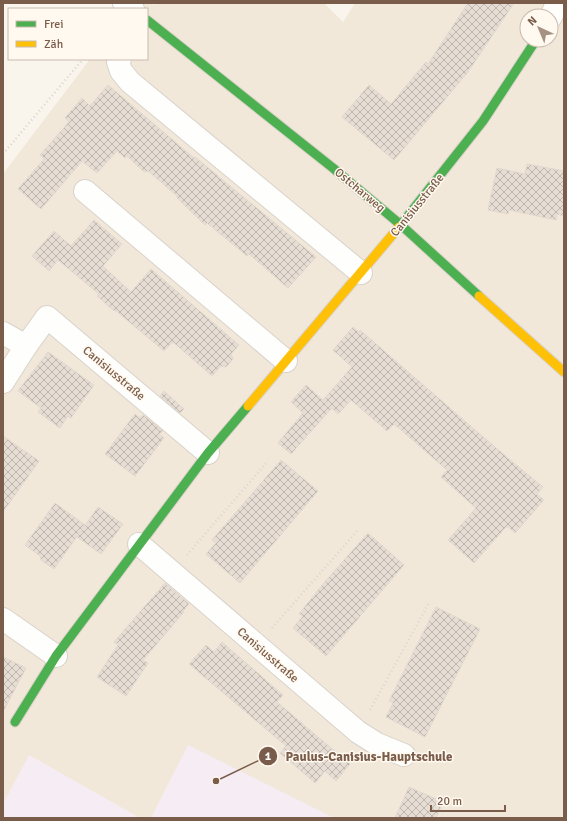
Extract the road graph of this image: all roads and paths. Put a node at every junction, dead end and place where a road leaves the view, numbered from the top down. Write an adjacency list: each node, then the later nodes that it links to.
1 (148, 21): 7 (street, Ostcharweg)
2 (531, 48): 7 (street, Canisiusstraße)
3 (82, 60): 5 (path)
4 (119, 60): 8 (street)
5 (3, 154)
6 (85, 191): 11 (street)
7 (401, 225): 8 (street, Canisiusstraße); 12 (street, Ostcharweg)
8 (361, 273): 11 (street, Canisiusstraße)
9 (3, 333): 10 (street)
10 (26, 346): 13 (street, Canisiusstraße); 14 (street, Canisiusstraße)
11 (286, 361): 14 (street, Canisiusstraße)
12 (564, 372)
13 (3, 382)
14 (208, 454): 17 (street, Canisiusstraße)
15 (268, 461): 18 (path)
16 (358, 530): 21 (path)
17 (139, 544): 18 (street, Canisiusstraße); 22 (street, Canisiusstraße)
18 (172, 572): 21 (street, Canisiusstraße)
19 (429, 604): 24 (path)
20 (3, 619): 22 (street)
21 (258, 645): 24 (street, Canisiusstraße)
22 (56, 656): 23 (street, Canisiusstraße)
23 (15, 722)
24 (358, 732): 25 (street, Canisiusstraße)
25 (404, 755)

